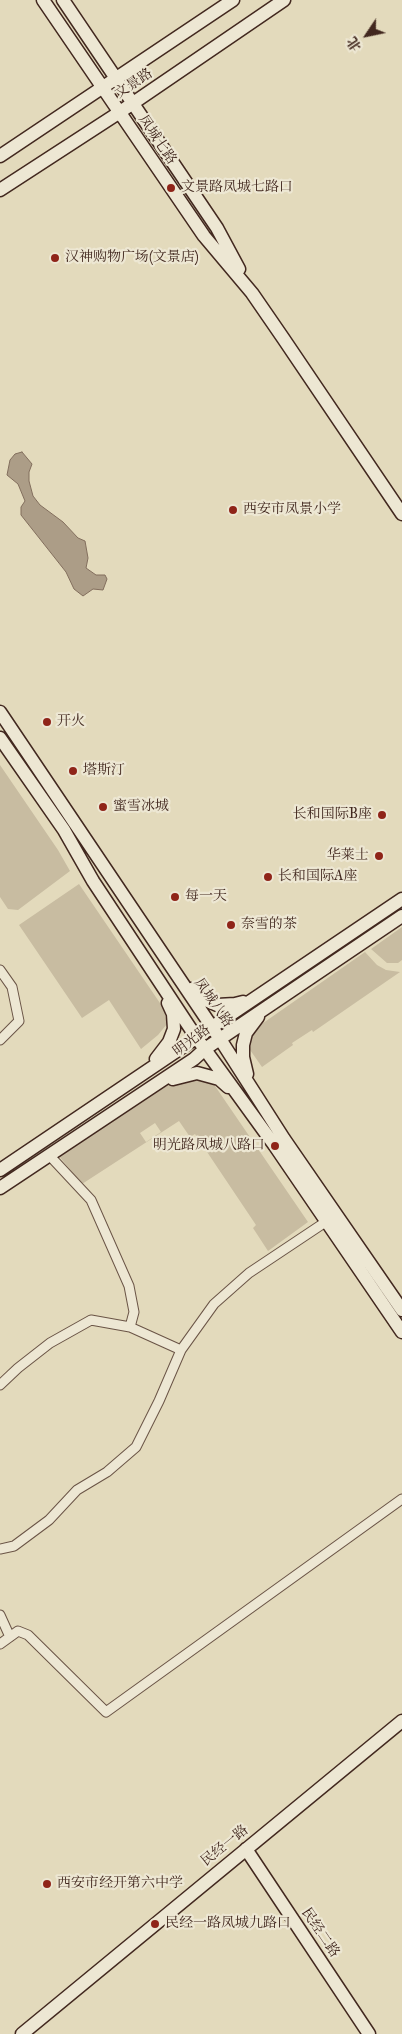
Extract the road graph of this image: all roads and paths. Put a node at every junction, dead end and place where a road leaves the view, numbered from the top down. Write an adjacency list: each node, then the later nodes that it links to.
1 (43, 0): 6 (main road, 凤城七路)
2 (63, 0): 5 (main road, 凤城七路)
3 (233, 0): 5 (main road, 文景路)
4 (284, 0): 7 (main road, 文景路)
5 (116, 79): 6 (main road, 文景路); 7 (main road, 凤城七路)
6 (102, 88): 8 (main road, 凤城七路); 9 (main road, 文景路)
7 (133, 103): 8 (main road, 文景路); 11 (main road, 凤城七路)
8 (120, 112): 10 (main road, 文景路); 11 (main road, 凤城七路)
9 (0, 156)
10 (0, 190)
11 (252, 293): 12 (main road, 凤城七路)
12 (402, 514)
13 (0, 712): 18 (main road, 凤城八路)
14 (0, 738): 19 (main road)
15 (402, 899): 20 (main road, 明光路)
16 (402, 916): 21 (main road, 明光路)
17 (0, 970): 25 (street)
18 (174, 971): 20 (main road); 22 (main road, 凤城八路)
19 (160, 982): 23 (main road); 27 (main road)
20 (256, 996): 22 (main road, 明光路)
21 (265, 1008): 24 (main road, 明光路); 29 (main road)
22 (212, 1026): 23 (main road, 明光路); 24 (main road, 凤城八路)
23 (196, 1036): 26 (main road); 27 (main road, 明光路)
24 (220, 1039): 26 (main road, 明光路); 29 (main road, 凤城八路)
25 (0, 1040)
26 (205, 1049): 28 (main road, 明光路); 30 (main road)
27 (146, 1070): 32 (main road, 明光路)
28 (156, 1084): 30 (main road); 31 (main road, 明光路)
29 (253, 1090): 35 (main road, 凤城八路)
30 (241, 1099): 34 (main road)
31 (49, 1155): 33 (main road, 明光路); 36 (street)
32 (0, 1170)
33 (0, 1188)
34 (327, 1222): 37 (main road); 38 (street)
35 (402, 1310)
36 (130, 1327): 38 (street); 39 (street)
37 (402, 1332)
38 (181, 1350): 41 (street)
39 (0, 1385)
40 (402, 1499): 43 (street)
41 (0, 1549)
42 (0, 1615): 43 (street)
43 (10, 1637): 44 (street)
44 (0, 1644)
45 (402, 1721): 46 (main road, 民经一路)
46 (246, 1849): 47 (main road, 民经一路); 48 (main road, 民经二路)
47 (22, 2034)
48 (368, 2034)

